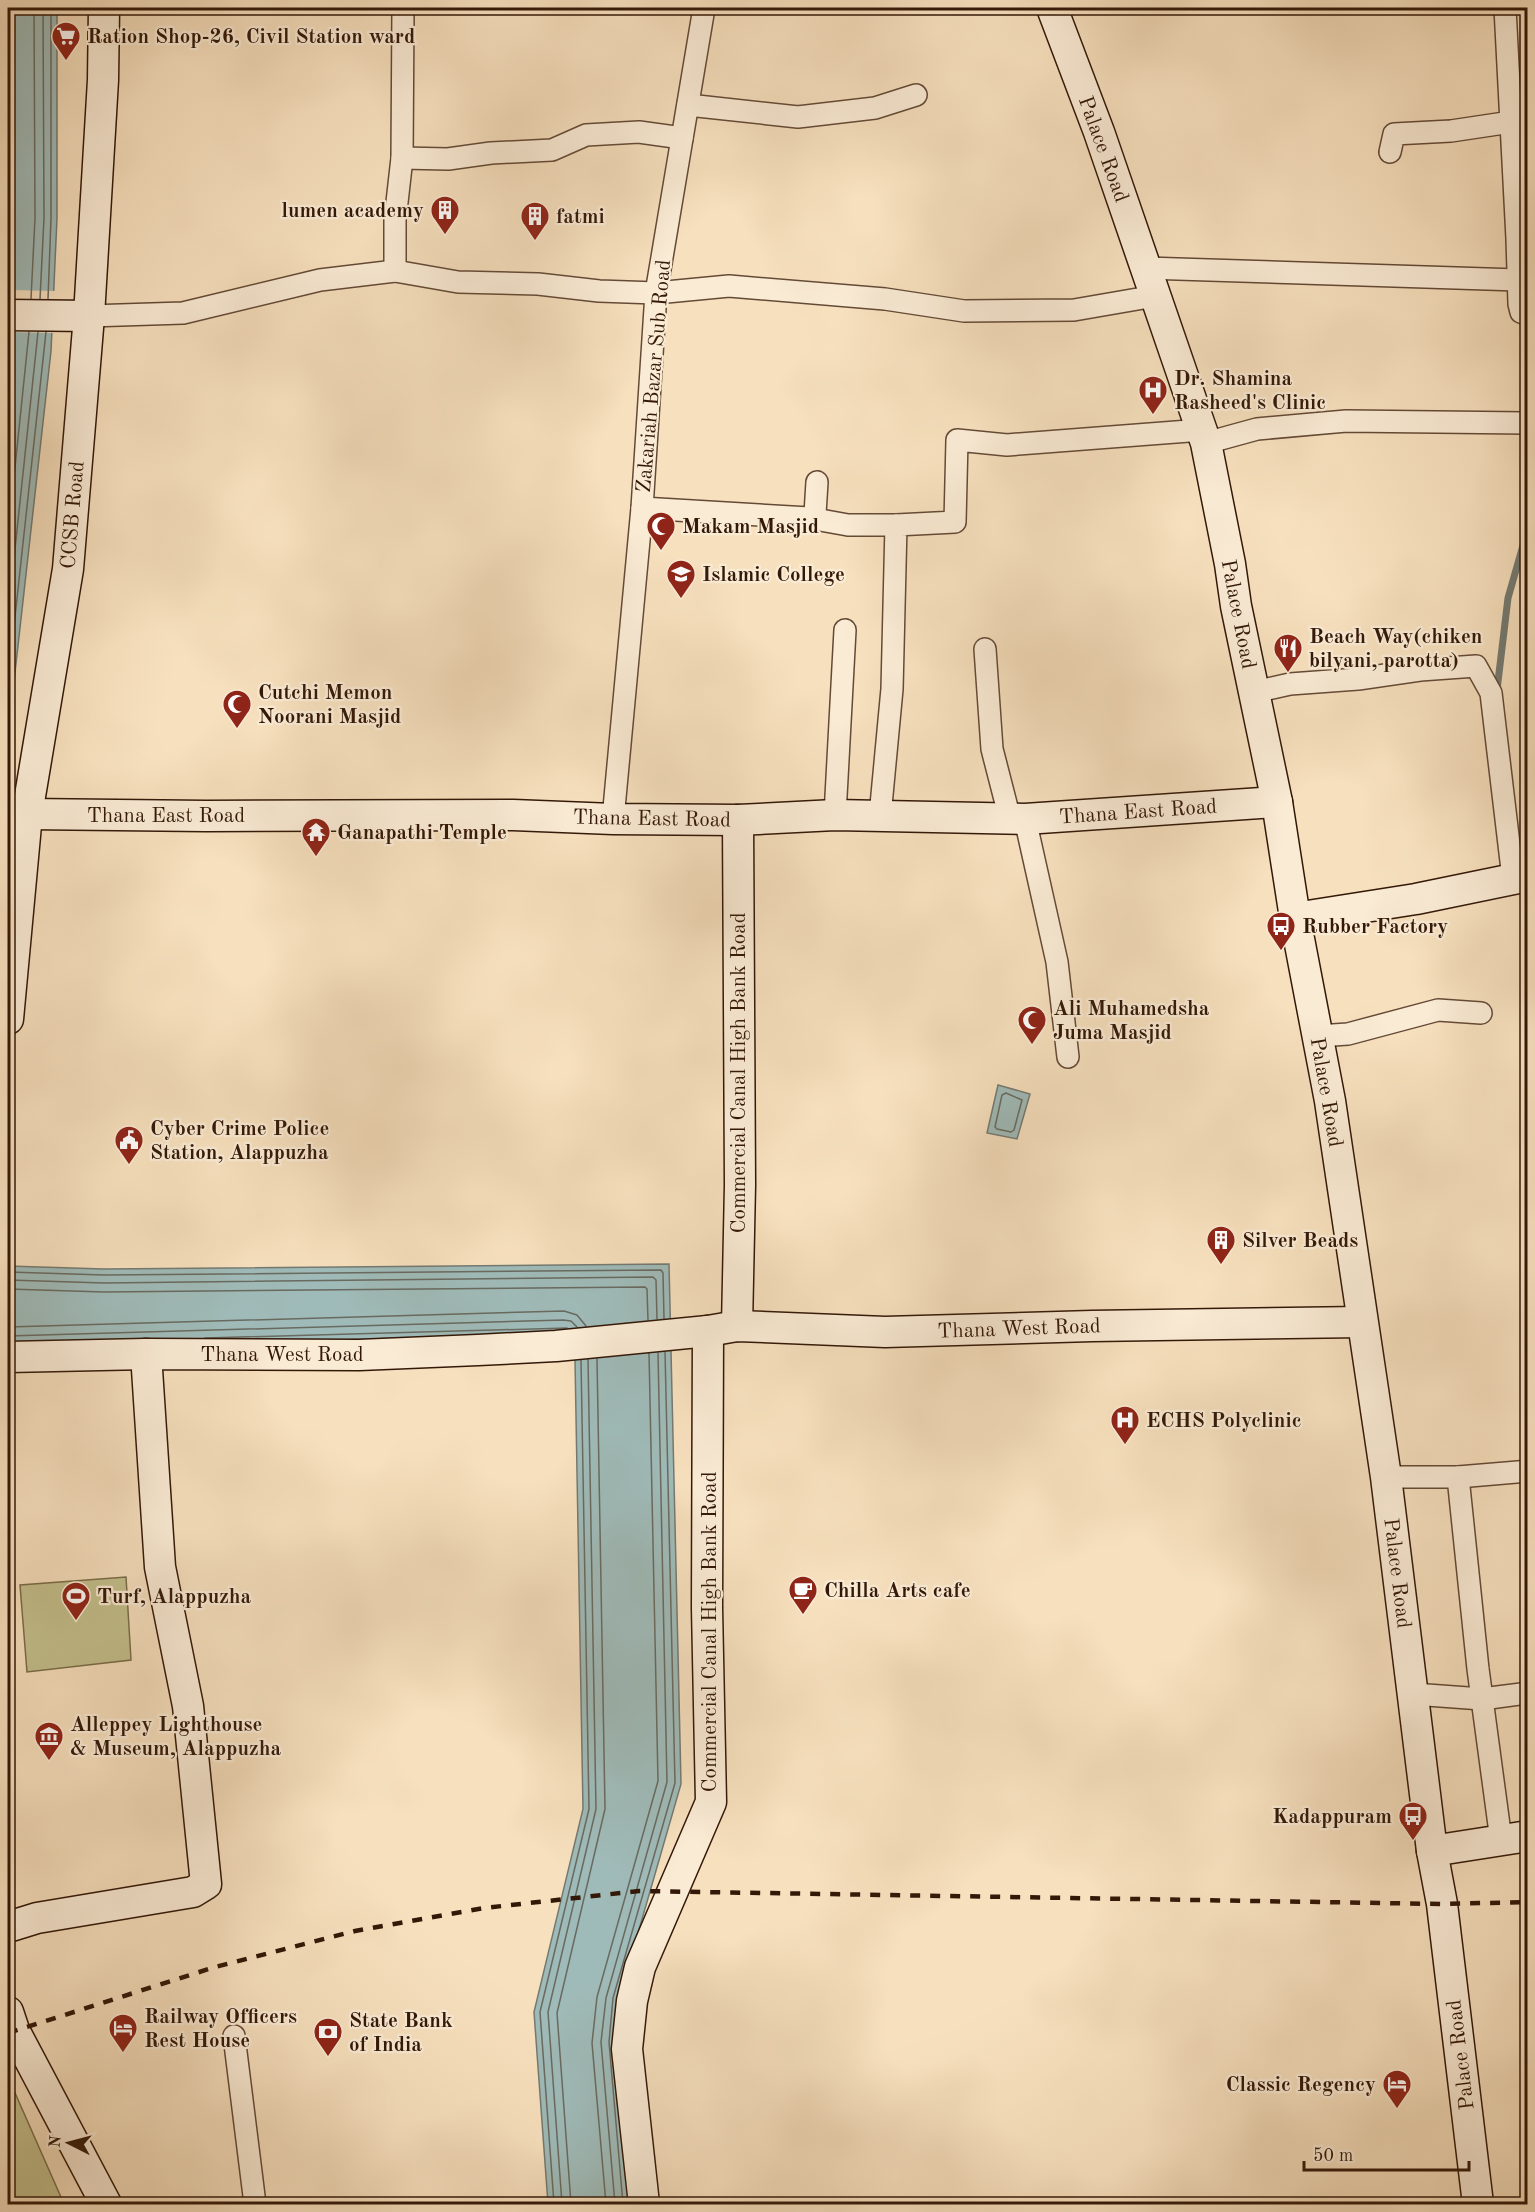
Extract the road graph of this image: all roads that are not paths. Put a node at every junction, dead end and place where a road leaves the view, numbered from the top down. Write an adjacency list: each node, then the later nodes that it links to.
1 (104, 8): 18 (main road, CCSB Road)
2 (403, 8): 11 (street)
3 (704, 8): 7 (street, Zakariah Bazar Sub Road)
4 (1052, 8): 14 (main road, Palace Road)
5 (1505, 8): 8 (street)
6 (916, 95): 7 (street)
7 (688, 105): 9 (street, Zakariah Bazar Sub Road)
8 (1511, 122): 10 (street); 13 (street)
9 (682, 138): 11 (street); 15 (street, Zakariah Bazar Sub Road)
10 (1390, 152)
11 (402, 158): 12 (street)
12 (394, 271): 15 (street); 18 (street)
13 (1518, 280): 14 (street); 17 (street)
14 (1151, 282): 15 (street); 20 (main road, Palace Road)
15 (656, 293): 22 (street, Zakariah Bazar Sub Road)
16 (8, 315): 18 (main road)
17 (1527, 315)
18 (74, 316): 29 (main road, CCSB Road)
19 (1527, 423): 20 (street)
20 (1204, 436): 24 (street); 27 (main road, Palace Road)
21 (817, 482): 23 (street)
22 (642, 508): 23 (street); 32 (street, Zakariah Bazar Sub Road)
23 (809, 518): 24 (street)
24 (896, 525): 31 (street)
25 (845, 630): 30 (street)
26 (985, 649): 33 (street)
27 (1254, 692): 28 (main road, Palace Road); 35 (street)
28 (1277, 802): 33 (main road, Thana East Road); 36 (main road, Palace Road)
29 (27, 814): 32 (main road, Thana East Road); 38 (main road, CCSB Road)
30 (835, 815): 31 (main road, Thana East Road); 34 (main road, Thana East Road)
31 (880, 816): 33 (main road, Thana East Road)
32 (613, 819): 34 (main road, Thana East Road)
33 (1018, 819): 40 (street)
34 (738, 820): 42 (main road, Commercial Canal High Bank Road)
35 (1520, 877): 36 (main road)
36 (1295, 918): 39 (main road, Palace Road)
37 (1481, 1013): 39 (street)
38 (8, 1019)
39 (1318, 1036): 41 (main road, Palace Road)
40 (1068, 1057)
41 (1362, 1322): 42 (main road, Thana West Road); 48 (main road, Palace Road)
42 (737, 1326): 43 (main road, Thana West Road)
43 (708, 1331): 44 (main road, Thana West Road); 59 (main road, Commercial Canal High Bank Road)
44 (146, 1354): 45 (main road, Thana West Road); 54 (main road)
45 (8, 1357)
46 (1527, 1471): 47 (street)
47 (1458, 1477): 48 (street); 51 (street)
48 (1386, 1478): 50 (main road, Palace Road)
49 (1527, 1693): 51 (street)
50 (1413, 1694): 51 (street); 53 (main road, Palace Road)
51 (1482, 1699): 52 (street)
52 (1514, 1838): 53 (main road)
53 (1432, 1851): 60 (main road, Palace Road)
54 (8, 1927)
55 (8, 2012): 57 (main road)
56 (234, 2036): 58 (street)
57 (106, 2205)
58 (255, 2205)
59 (644, 2205)
60 (1478, 2205)

